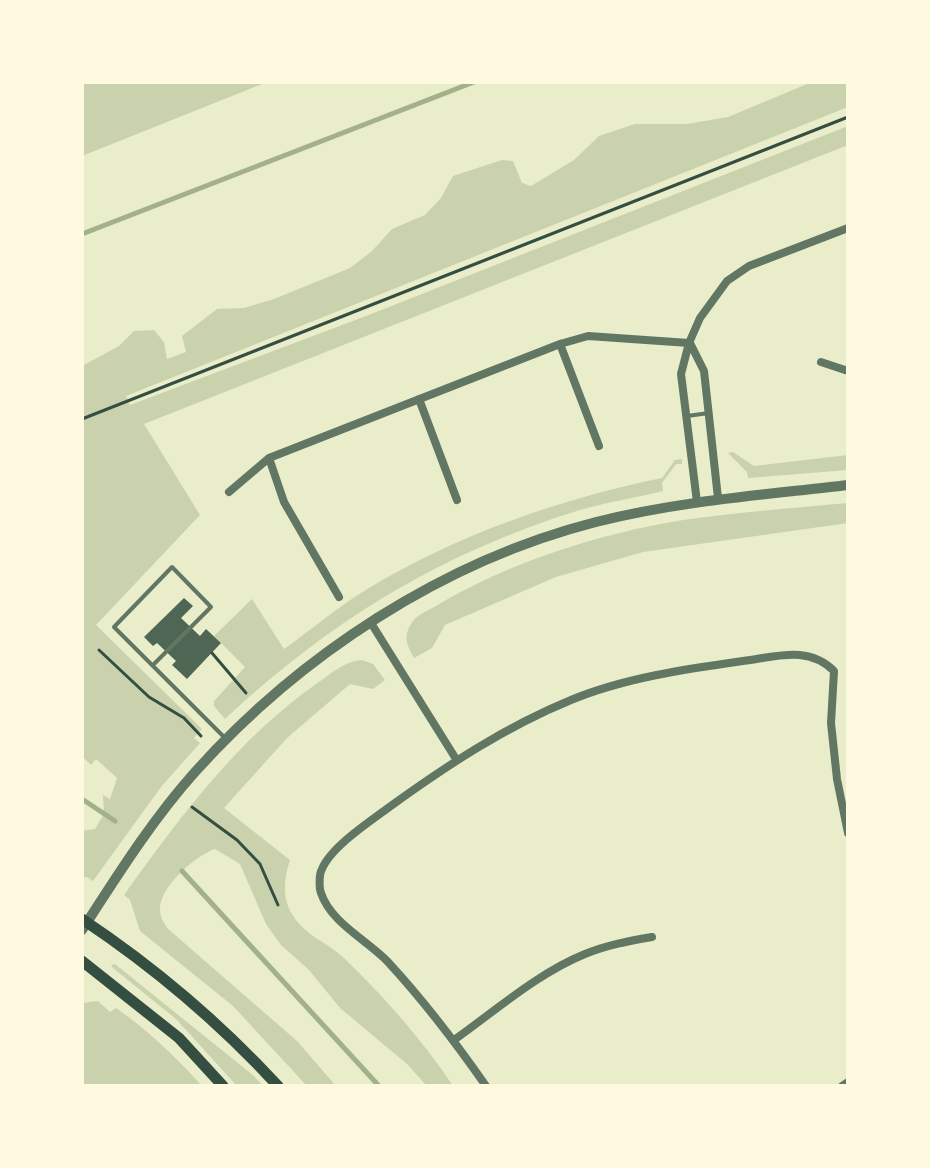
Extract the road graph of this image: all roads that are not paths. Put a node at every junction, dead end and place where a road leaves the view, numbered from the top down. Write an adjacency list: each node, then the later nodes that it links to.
1 (848, 228): 2 (street)
2 (689, 343): 3 (street); 7 (street); 8 (street)
3 (560, 344): 6 (street); 9 (street)
4 (821, 362): 5 (street)
5 (848, 371)
6 (419, 399): 10 (street); 14 (street)
7 (709, 413): 8 (lane); 13 (street)
8 (686, 416): 15 (street)
9 (599, 446)
10 (269, 458): 12 (street); 16 (street)
11 (848, 485): 13 (street)
12 (229, 492)
13 (718, 498): 15 (street)
14 (457, 500)
15 (697, 502): 17 (street)
16 (339, 597)
17 (371, 623): 19 (street); 20 (street)
18 (153, 665): 18 (lane); 19 (lane)
19 (226, 740): 22 (street)
20 (456, 759): 21 (street); 25 (street)
21 (848, 833)
22 (84, 923): 28 (main road)
23 (652, 937): 25 (street)
24 (82, 961): 27 (main road)
25 (454, 1040): 29 (street)
26 (848, 1082): 30 (street)
27 (223, 1086)
28 (278, 1086)
29 (486, 1086)
30 (842, 1086)

